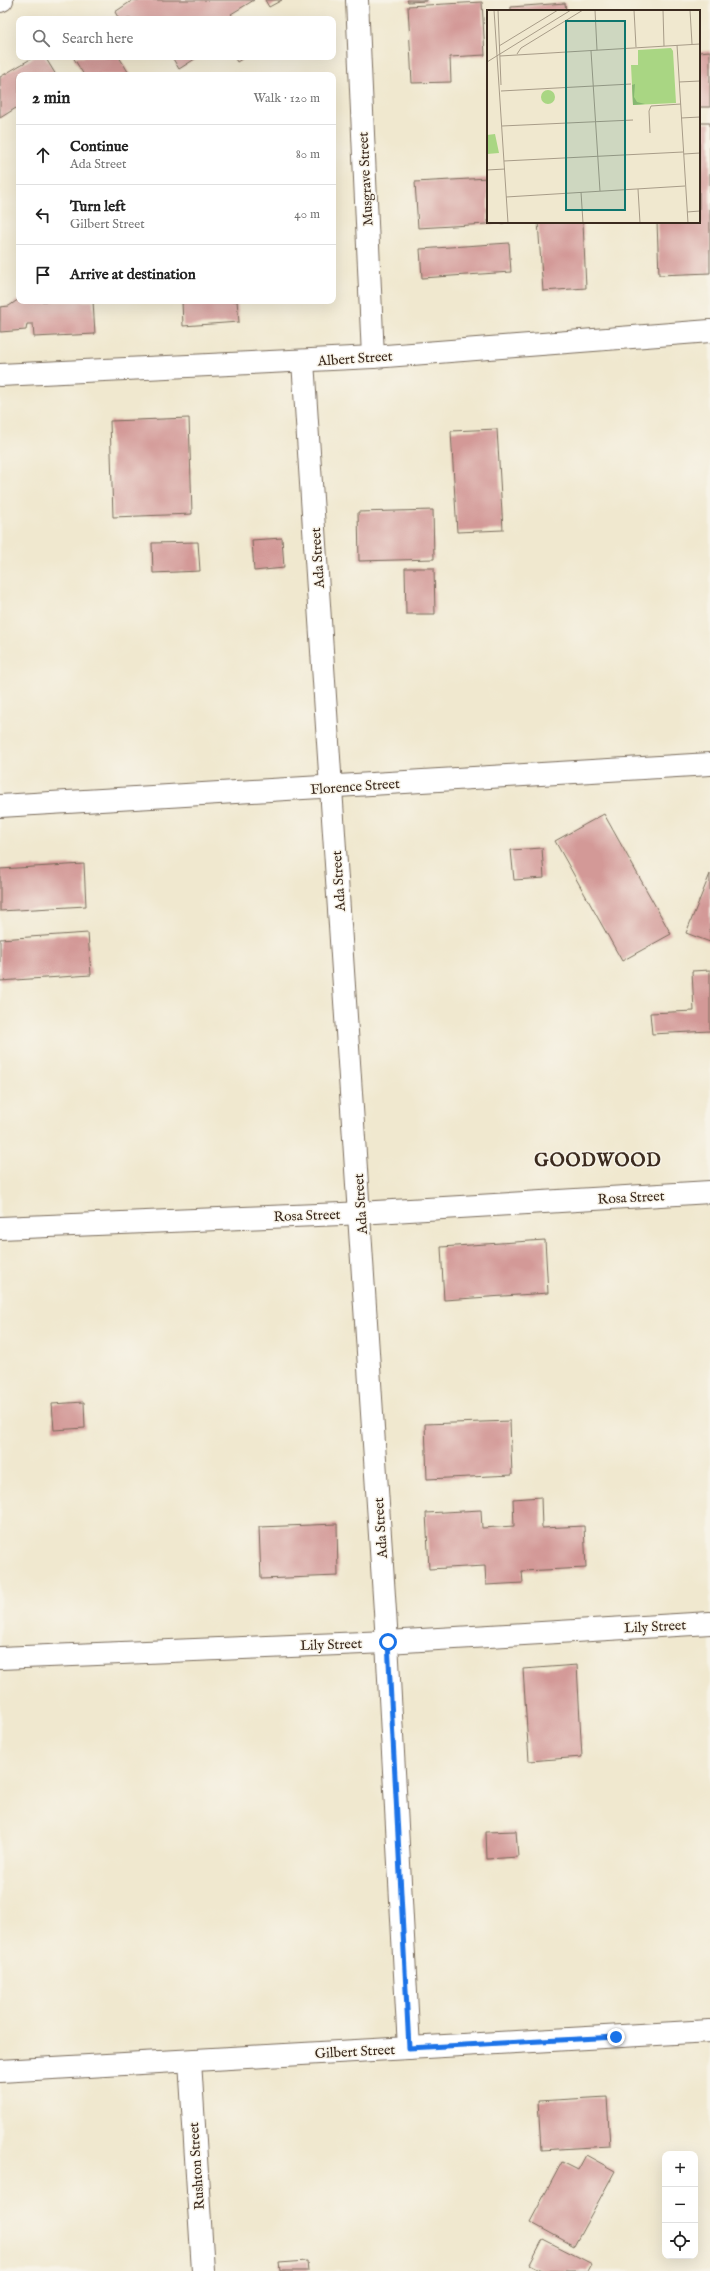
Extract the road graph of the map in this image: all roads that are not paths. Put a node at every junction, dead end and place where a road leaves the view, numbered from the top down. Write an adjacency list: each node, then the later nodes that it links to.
1 (356, 0): 3 (street, Musgrave Street)
2 (710, 331): 3 (street, Albert Street)
3 (373, 357): 4 (street, Albert Street)
4 (303, 361): 5 (street, Albert Street); 7 (street, Ada Street)
5 (0, 375)
6 (710, 764): 7 (street, Florence Street)
7 (332, 787): 8 (street, Florence Street); 10 (street, Ada Street)
8 (0, 806)
9 (710, 1192): 10 (street, Rosa Street)
10 (360, 1212): 11 (street, Rosa Street); 13 (street, Ada Street)
11 (0, 1228)
12 (710, 1623): 13 (street, Lily Street)
13 (388, 1642): 14 (street, Lily Street); 16 (street, Ada Street)
14 (0, 1658)
15 (710, 2031): 16 (street, Gilbert Street)
16 (409, 2048): 17 (street, Gilbert Street)
17 (190, 2060): 18 (street, Gilbert Street); 19 (street, Rushton Street)
18 (0, 2071)
19 (203, 2271)

